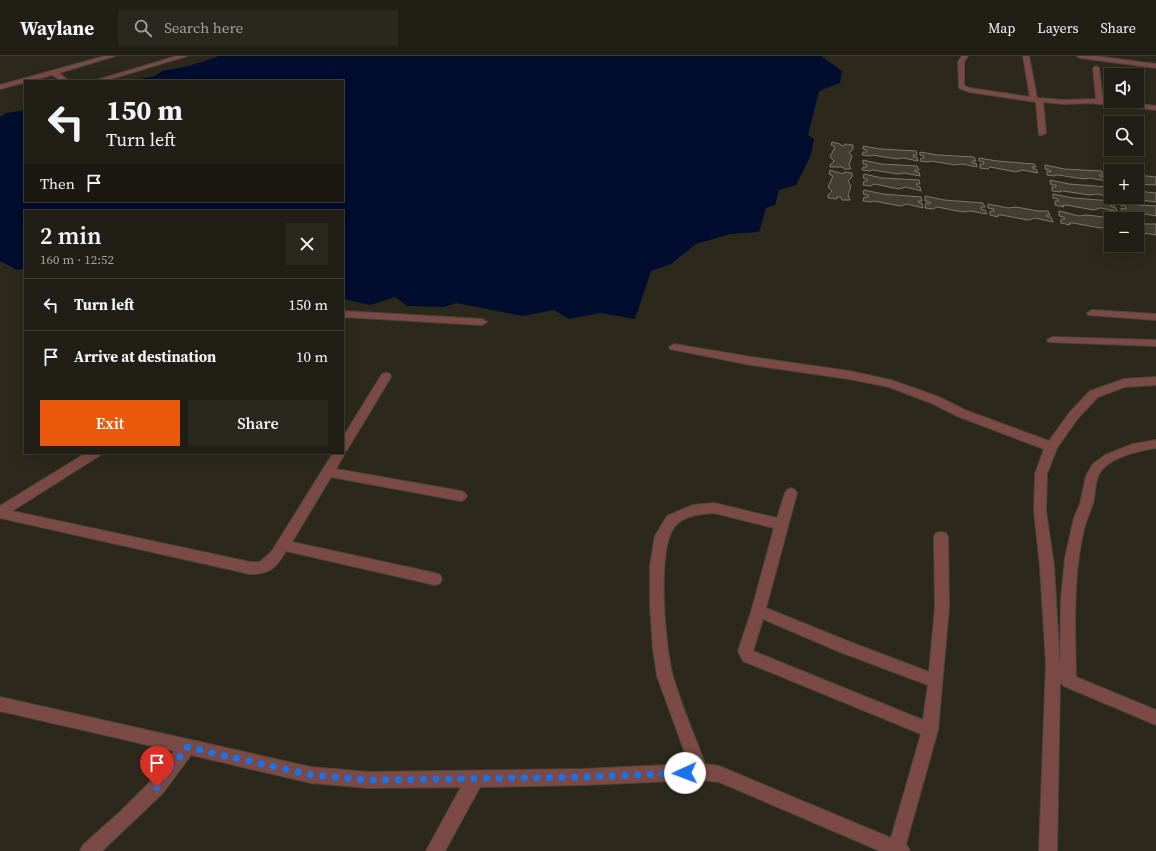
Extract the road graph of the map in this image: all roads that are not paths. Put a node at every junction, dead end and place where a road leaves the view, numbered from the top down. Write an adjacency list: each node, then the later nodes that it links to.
1 (112, 56): 8 (street)
2 (184, 56): 12 (street)
3 (965, 56): 14 (street)
4 (1026, 56): 14 (street)
5 (1080, 56): 6 (street)
6 (1156, 66)
7 (1096, 68): 15 (street)
8 (53, 72): 10 (street); 11 (street)
9 (24, 80): 13 (street)
10 (25, 80)
11 (65, 80)
12 (101, 80)
13 (0, 87)
14 (1037, 100): 15 (street); 17 (street)
15 (1100, 102): 16 (street)
16 (1156, 108)
17 (1042, 133)
18 (1092, 313): 20 (street)
19 (344, 314): 21 (street)
20 (1156, 317)
21 (482, 322)
22 (1052, 340): 23 (street)
23 (1156, 342)
24 (674, 347): 29 (street)
25 (386, 377): 28 (street)
26 (1156, 381): 29 (street)
27 (1156, 444): 43 (street)
28 (344, 445)
29 (1051, 448): 41 (street)
30 (93, 454): 35 (street)
31 (339, 454): 32 (street)
32 (328, 472): 34 (street); 38 (street)
33 (791, 493): 36 (street)
34 (461, 496)
35 (0, 513): 38 (street)
36 (780, 524): 40 (street); 48 (street)
37 (941, 537): 42 (street)
38 (283, 545): 39 (street)
39 (435, 579)
40 (758, 611): 42 (street); 46 (street)
41 (1053, 664): 43 (street); 53 (street)
42 (936, 681): 46 (street)
43 (1069, 681): 45 (street)
44 (0, 704): 47 (street)
45 (1156, 718)
46 (930, 730): 50 (street)
47 (187, 747): 49 (street); 51 (street)
48 (700, 772): 49 (street); 50 (street)
49 (475, 778): 52 (street)
50 (899, 850)
51 (89, 851)
52 (435, 851)
53 (1048, 851)

